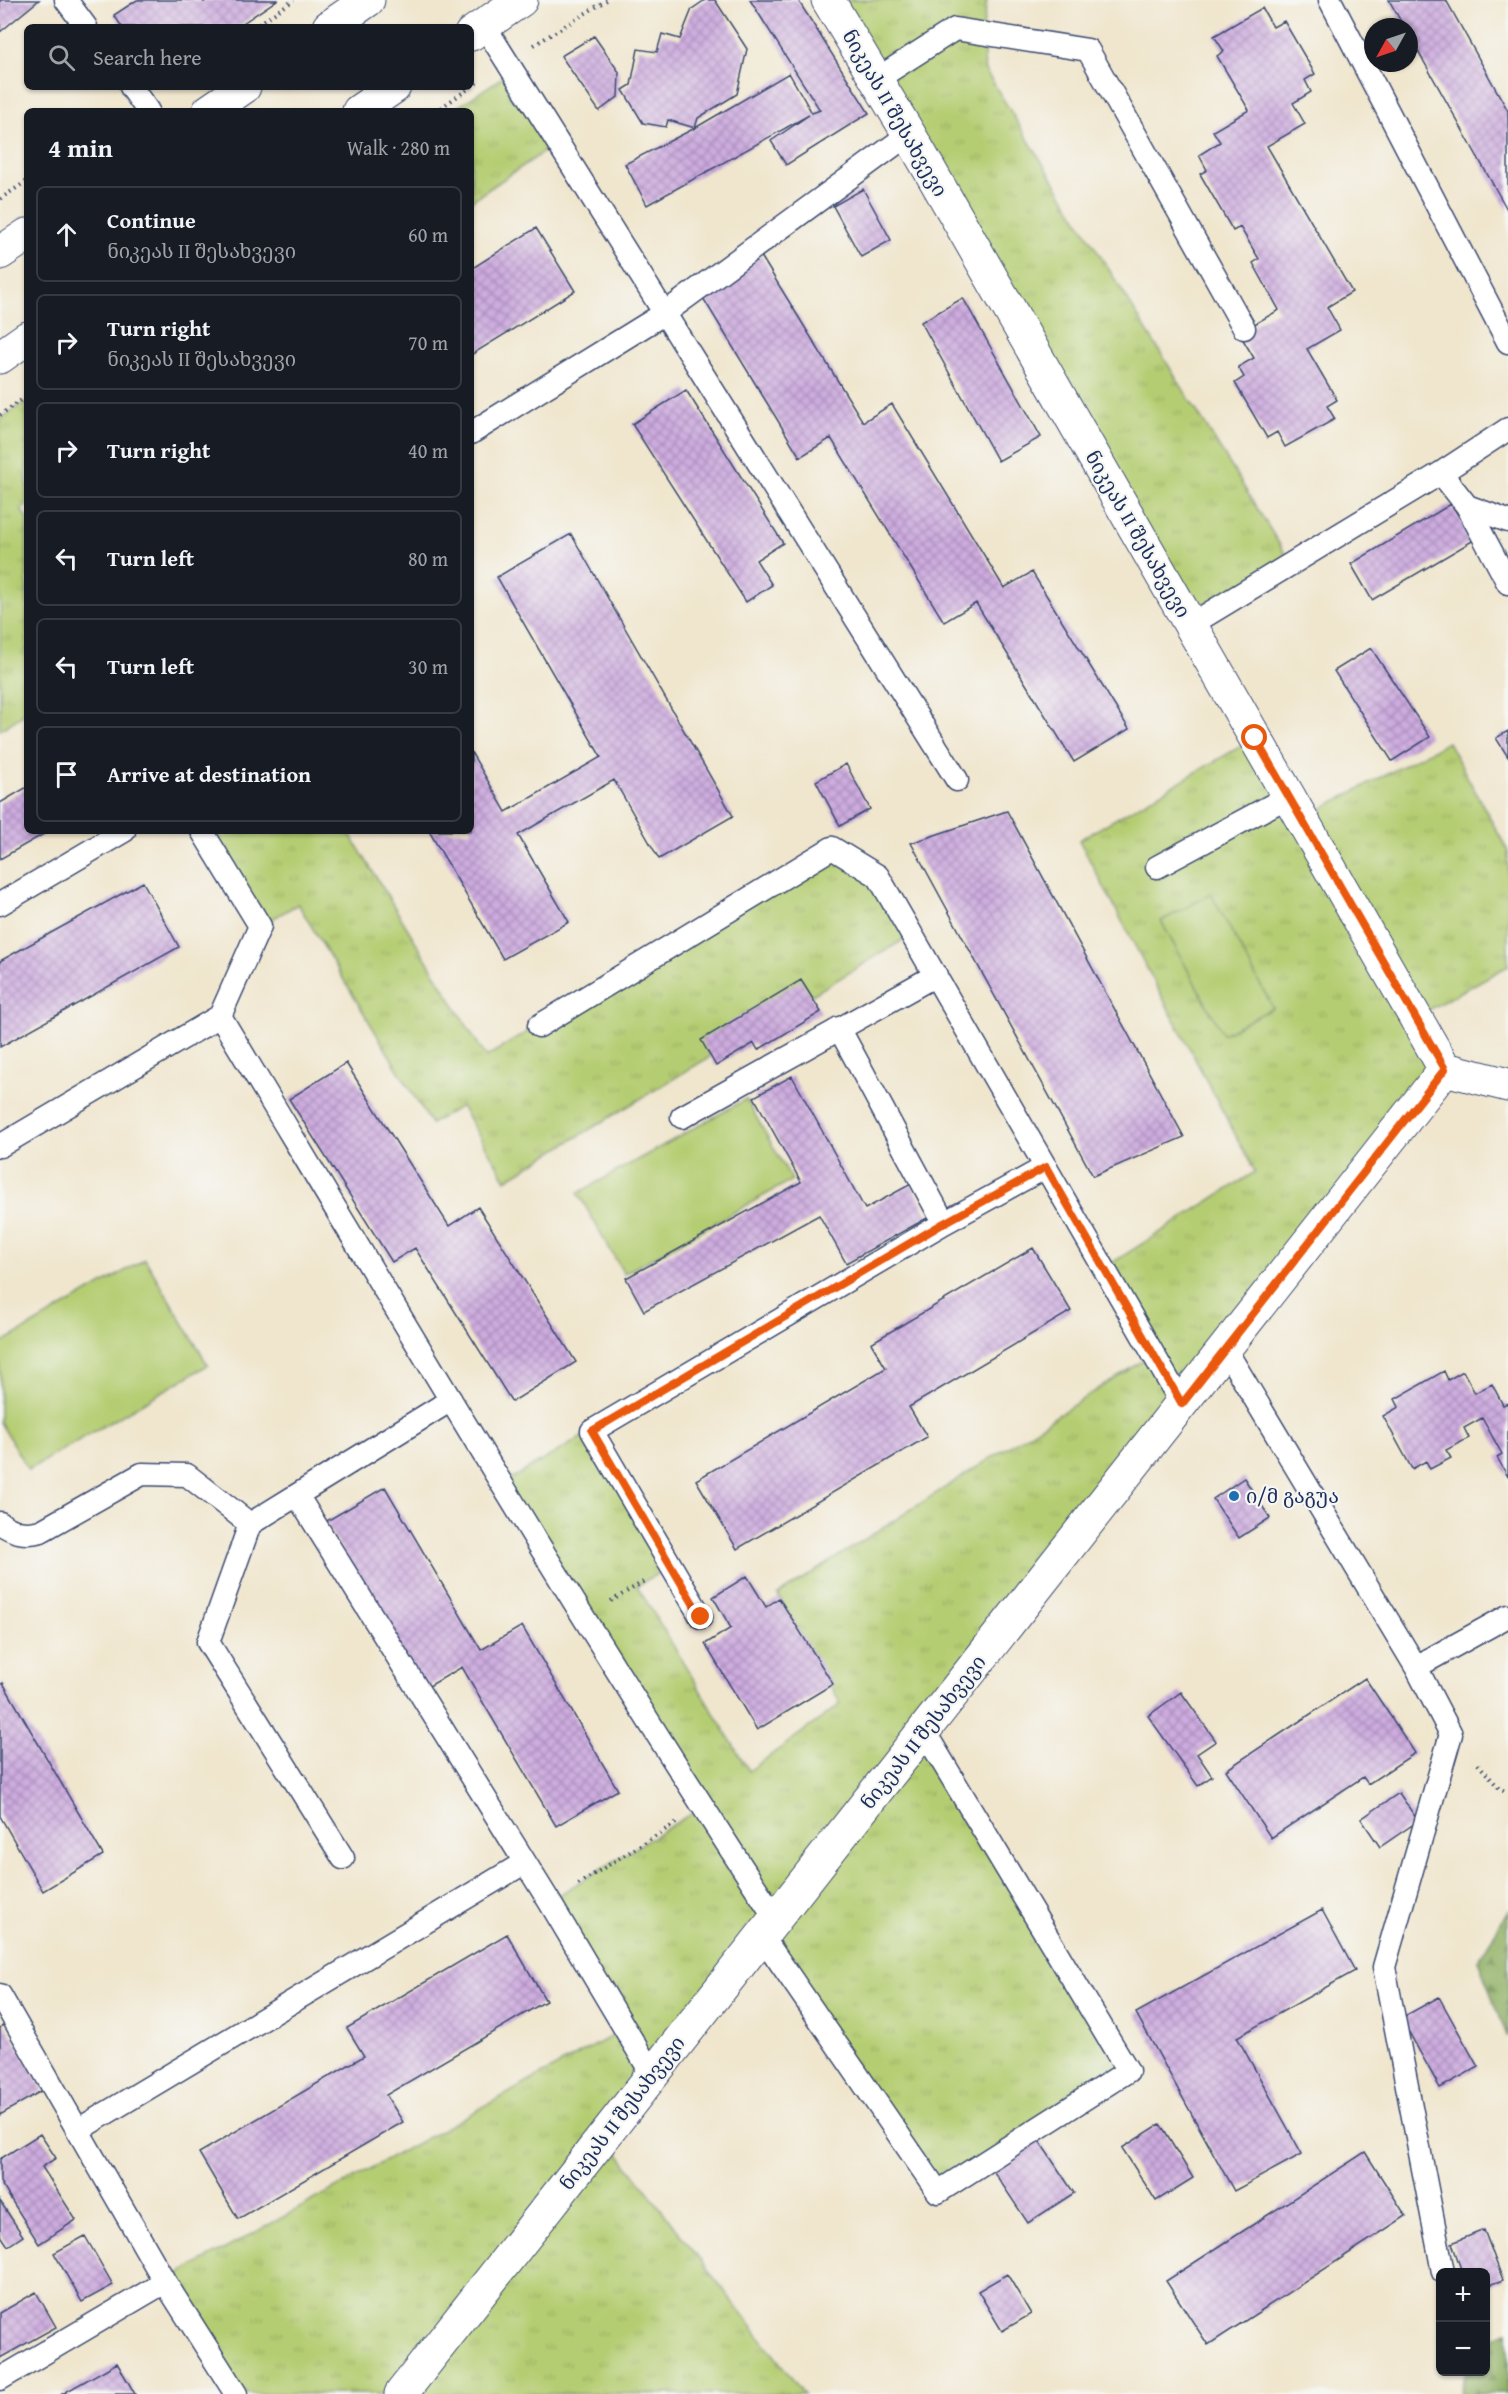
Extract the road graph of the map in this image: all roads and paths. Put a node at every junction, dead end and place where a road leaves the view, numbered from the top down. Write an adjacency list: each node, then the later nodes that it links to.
1 (66, 0): 8 (lane)
2 (294, 0): 9 (path)
3 (368, 0): 10 (street)
4 (521, 0): 11 (street)
5 (607, 0): 12 (path)
6 (828, 0): 13 (street, ნიკეას II შესახვევი)
7 (1330, 0): 31 (lane)
8 (85, 24)
9 (258, 24)
10 (333, 24)
11 (478, 30): 12 (lane)
12 (507, 61): 14 (path); 28 (lane)
13 (877, 79): 23 (street, ნიკეას II შესახვევი); 29 (lane)
14 (474, 85)
15 (133, 90): 19 (lane)
16 (239, 90): 20 (street)
17 (390, 90): 21 (street)
18 (467, 90): 22 (path)
19 (146, 108)
20 (213, 108)
21 (363, 108)
22 (440, 108)
23 (909, 134): 28 (lane); 41 (street, ნიკეას II შესახვევი)
24 (24, 183): 25 (path)
25 (0, 199)
26 (24, 237): 27 (street)
27 (0, 253)
28 (665, 313): 36 (lane); 42 (lane)
29 (1244, 328)
30 (24, 340): 32 (street)
31 (1508, 342)
32 (0, 357)
33 (24, 398): 34 (path)
34 (0, 415)
35 (1508, 429): 37 (lane)
36 (474, 431)
37 (1441, 473): 38 (lane); 41 (lane)
38 (1467, 506): 39 (lane); 40 (lane)
39 (1508, 520)
40 (1508, 583)
41 (1190, 625): 43 (street, ნიკეას II შესახვევი)
42 (957, 780)
43 (1289, 796): 46 (lane); 52 (street, ნიკეას II შესახვევი)
44 (119, 834): 47 (lane)
45 (204, 834): 49 (lane)
46 (1157, 867)
47 (0, 904)
48 (936, 975): 50 (lane); 51 (lane); 56 (lane)
49 (219, 1016): 55 (lane); 59 (lane)
50 (539, 1026)
51 (839, 1028): 54 (lane); 57 (lane)
52 (1445, 1069): 53 (street); 58 (street, ნიკეას II შესახვევი)
53 (1508, 1085)
54 (682, 1117)
55 (0, 1146)
56 (1046, 1167): 57 (lane); 60 (lane)
57 (944, 1223): 64 (lane)
58 (1224, 1349): 60 (street, ნიკეას II შესახვევი); 68 (lane)
59 (451, 1400): 61 (lane); 65 (lane)
60 (1182, 1404): 69 (street, ნიკეას II შესახვევი)
61 (297, 1494): 63 (lane); 72 (lane)
62 (0, 1523): 63 (lane)
63 (250, 1524): 71 (lane)
64 (670, 1566): 65 (path); 67 (lane)
65 (584, 1616): 70 (lane)
66 (1508, 1616): 68 (lane)
67 (701, 1617)
68 (1416, 1667): 78 (lane)
69 (924, 1731): 74 (street, ნიკეას II შესახვევი); 74 (lane)
70 (702, 1807): 73 (path); 74 (lane)
71 (343, 1858)
72 (524, 1863): 73 (lane); 77 (lane)
73 (549, 1901): 76 (lane)
74 (769, 1928): 76 (street, ნიკეას II შესახვევი)
75 (0, 1995): 77 (lane)
76 (652, 2074): 82 (street, ნიკეას II შესახვევი)
77 (78, 2130): 79 (lane)
78 (1442, 2268)
79 (165, 2282): 80 (lane); 81 (lane)
80 (0, 2379)
81 (236, 2394)
82 (401, 2394)

